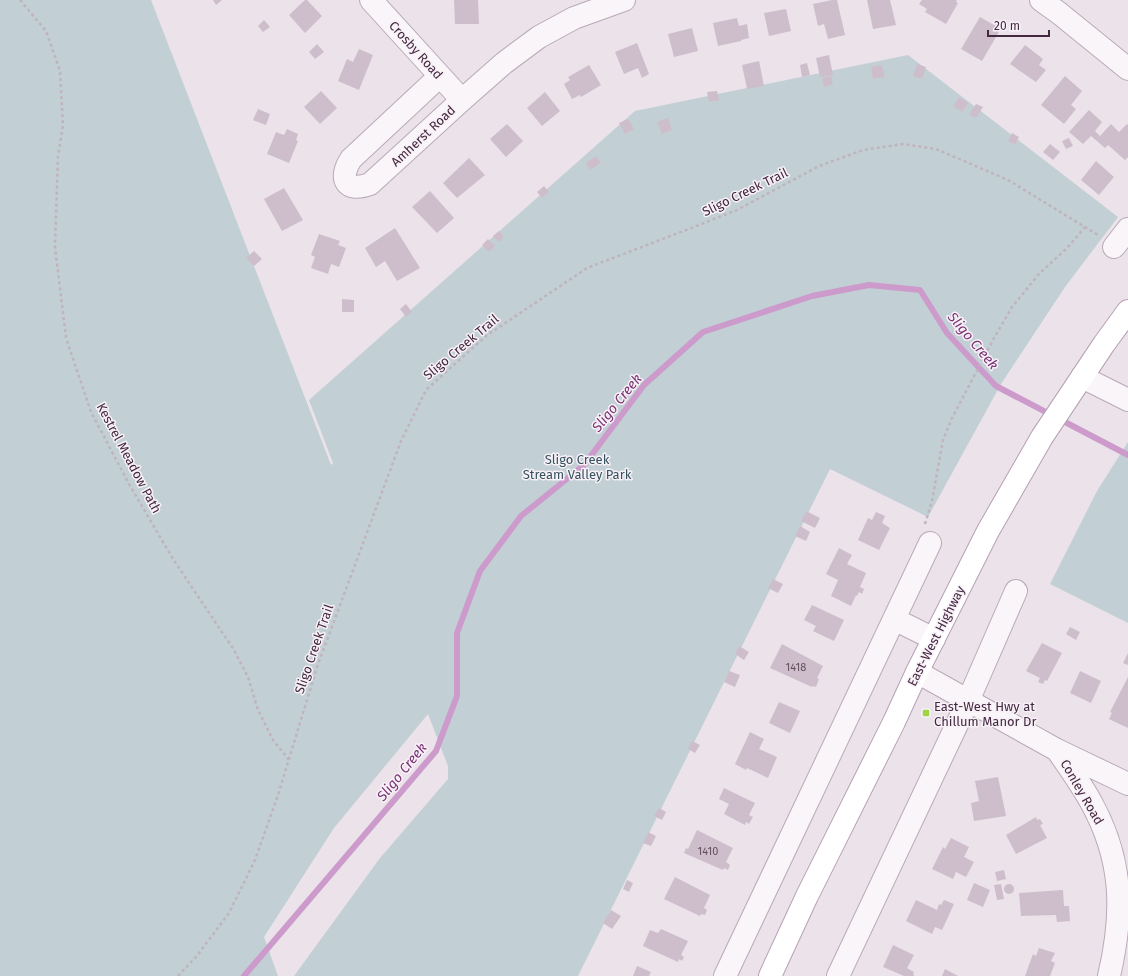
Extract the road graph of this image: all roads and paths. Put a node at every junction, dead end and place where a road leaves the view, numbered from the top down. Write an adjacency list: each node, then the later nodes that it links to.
1 (20, 0): 21 (path, Kestrel Meadow Path)
2 (371, 0): 6 (street, Crosby Road)
3 (624, 0): 7 (street, Amherst Road)
4 (1041, 0): 5 (street)
5 (1128, 69)
6 (440, 76): 7 (street, Crosby Road); 7 (street, Amherst Road)
7 (462, 100)
8 (1085, 227): 10 (path, Sligo Creek Trail); 14 (path); 21 (path, Sligo Creek Trail)
9 (1128, 229): 10 (street)
10 (1114, 247)
11 (1128, 311): 12 (main road, East-West Highway)
12 (1079, 382): 13 (street); 17 (main road, East-West Highway)
13 (1128, 400)
14 (930, 543): 16 (street)
15 (1016, 591): 19 (street)
16 (894, 619): 17 (street); 24 (street)
17 (934, 639): 18 (main road, East-West Highway)
18 (917, 672): 19 (street); 25 (main road, East-West Highway)
19 (968, 701): 20 (street); 26 (street)
20 (1058, 750): 22 (street); 27 (street, Conley Road)
21 (289, 760): 23 (path, Sligo Creek Trail)
22 (1128, 784)
23 (178, 976)
24 (725, 976)
25 (770, 976)
26 (838, 976)
27 (1109, 976)

